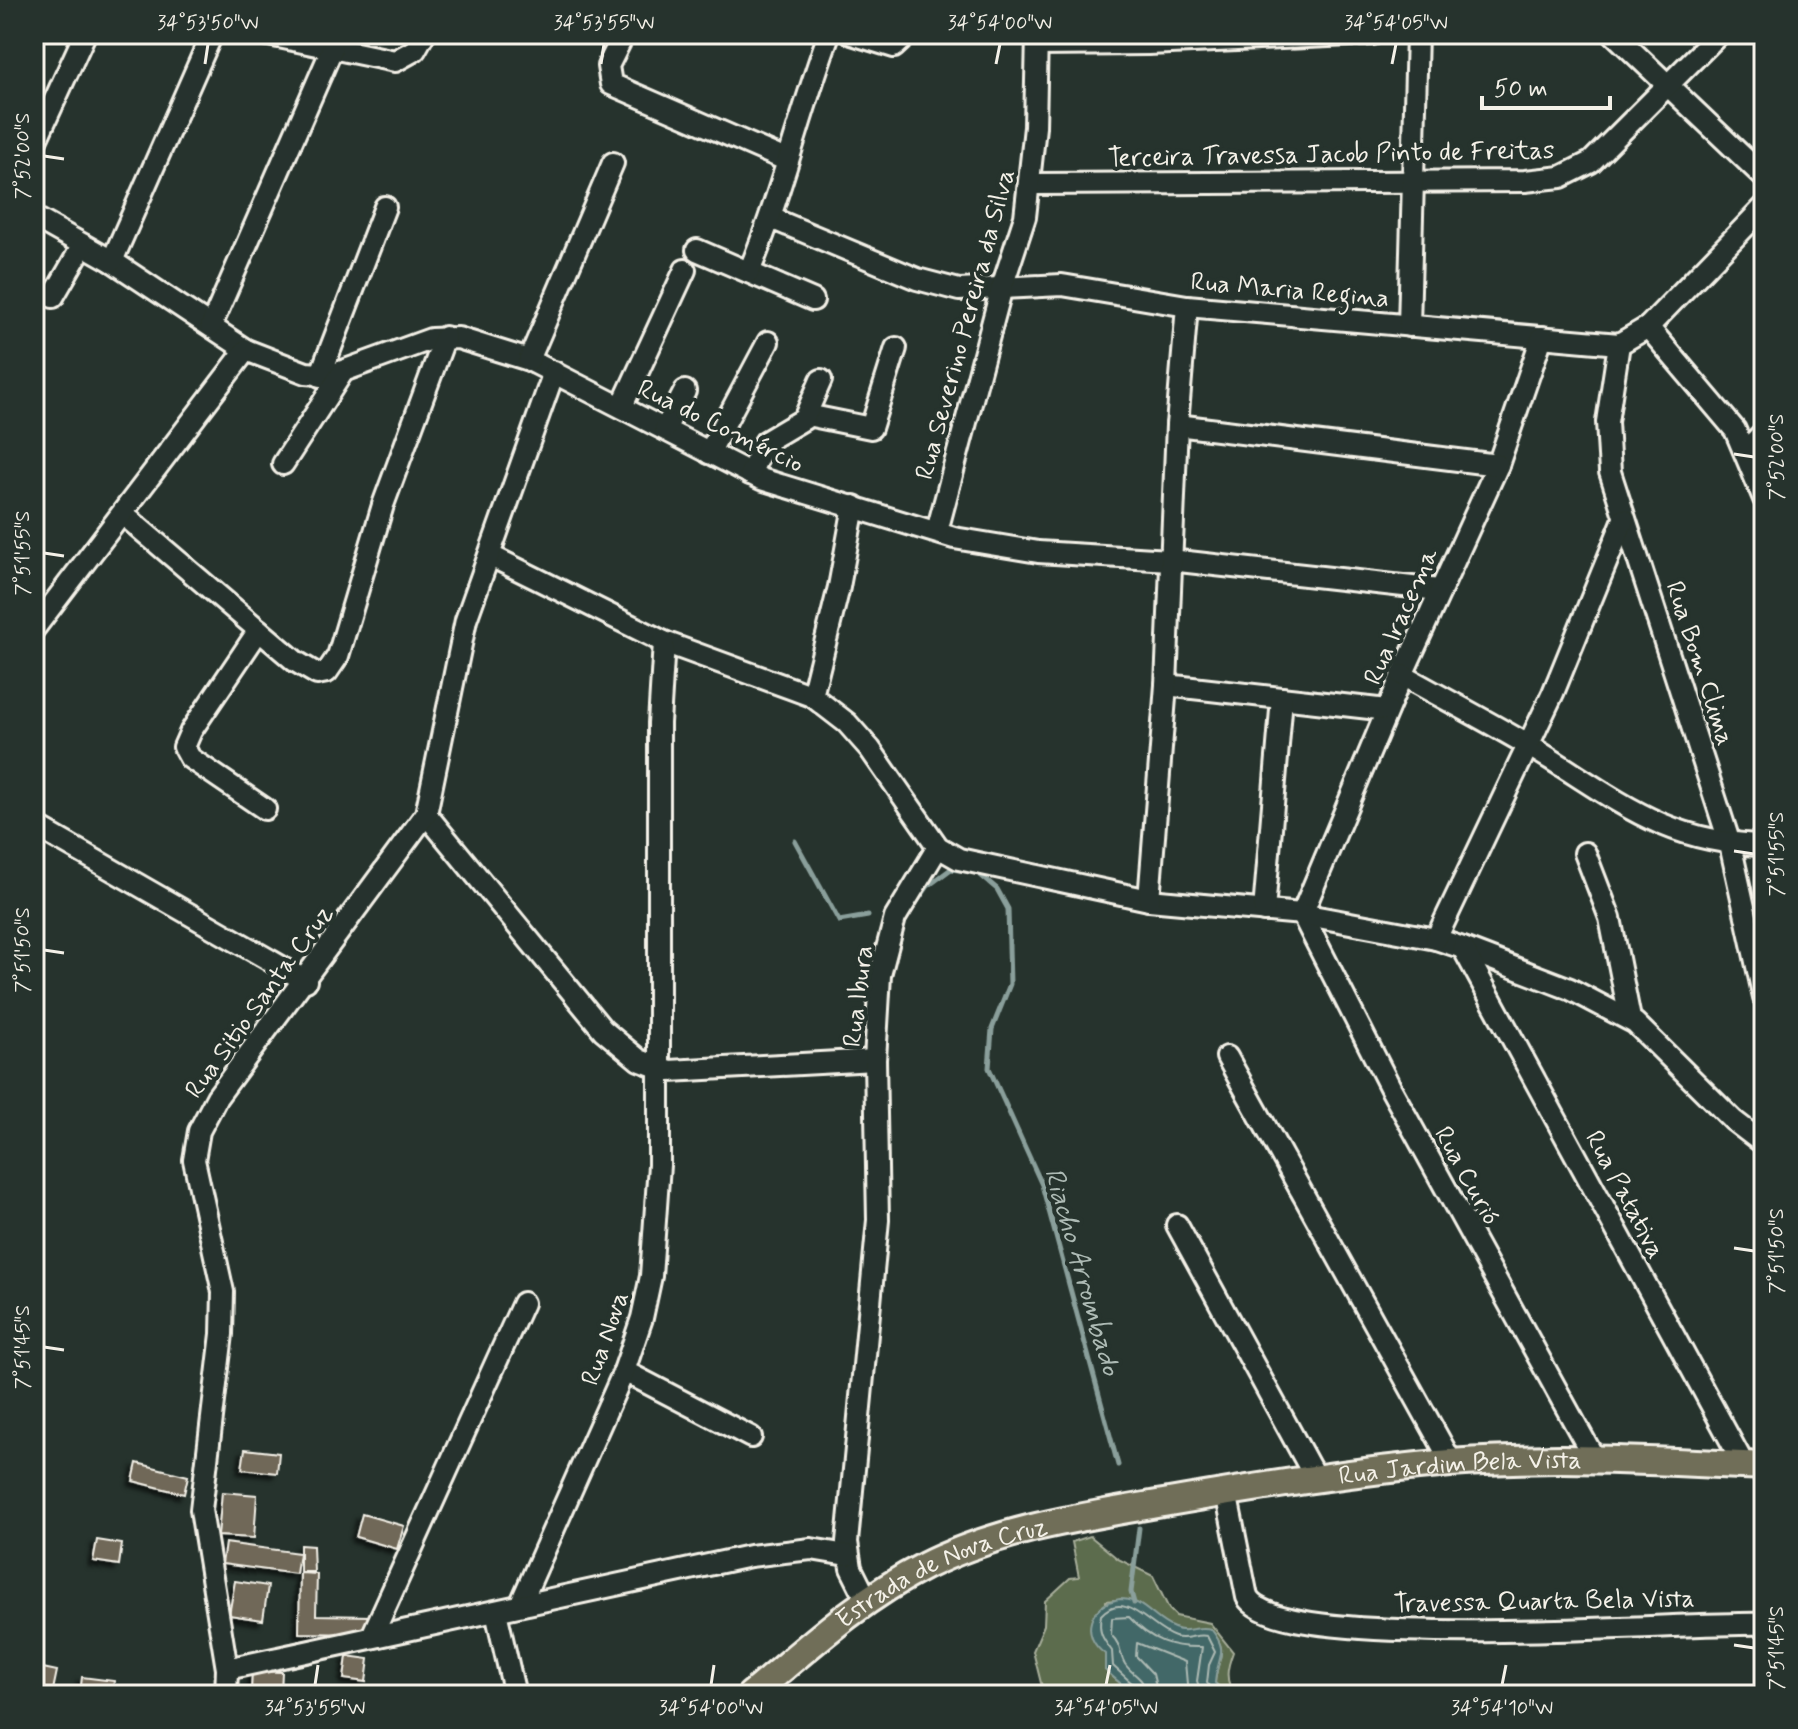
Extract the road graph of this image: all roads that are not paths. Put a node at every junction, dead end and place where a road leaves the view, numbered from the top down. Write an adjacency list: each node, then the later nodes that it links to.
1 (85, 34): 16 (street)
2 (212, 34): 28 (street)
3 (264, 34): 14 (street)
4 (424, 34): 14 (street)
5 (624, 34): 17 (street)
6 (829, 34): 17 (street)
7 (852, 34): 8 (street)
8 (908, 34)
9 (1373, 34): 13 (street)
10 (1417, 34): 20 (street)
11 (1614, 34): 15 (street)
12 (1719, 34): 15 (street, Terceira Travessa Jacob Pinto de Freitas)
13 (1037, 39): 21 (street, Rua Severino Pereira da Silva)
14 (332, 49): 35 (street)
15 (1670, 86): 19 (street); 20 (street, Terceira Travessa Jacob Pinto de Freitas)
16 (34, 145)
17 (786, 160): 25 (street)
18 (613, 163): 44 (street)
19 (1764, 177)
20 (1414, 181): 21 (street, Terceira Travessa Jacob Pinto de Freitas); 36 (street)
21 (1031, 184): 31 (street, Rua Severino Pereira da Silva)
22 (385, 207): 47 (street)
23 (1764, 207): 37 (street)
24 (34, 217): 26 (street)
25 (771, 218): 30 (street); 31 (street, Rua Maria Regina)
26 (83, 245): 28 (street); 32 (street)
27 (697, 250): 30 (street)
28 (112, 261): 35 (street)
29 (685, 270): 50 (street)
30 (749, 272): 33 (street)
31 (1002, 287): 34 (street, Rua Maria Regina); 64 (street, Rua Severino Pereira da Silva)
32 (53, 297)
33 (813, 300)
34 (1187, 306): 36 (street, Rua Maria Regina); 52 (street)
35 (211, 326): 43 (street)
36 (1409, 326): 39 (street, Rua Maria Regina)
37 (1648, 327): 41 (street); 55 (street)
38 (445, 337): 44 (street, Rua do Comércio); 46 (street); 70 (street)
39 (1542, 337): 41 (street, Rua Maria Regina); 58 (street, Rua Iracema)
40 (768, 342): 56 (street)
41 (1619, 344): 63 (street, Rua Bom Clima)
42 (896, 348): 51 (street)
43 (246, 350): 47 (street); 62 (street)
44 (529, 360): 45 (street, Rua do Comércio)
45 (554, 372): 50 (street, Rua do Comércio); 65 (street, Rua Sitio Santa Cruz)
46 (342, 373): 47 (street); 57 (street)
47 (320, 376)
48 (821, 380): 51 (street)
49 (685, 391): 53 (street)
50 (622, 406): 53 (street, Rua do Comércio)
51 (807, 415): 59 (street)
52 (1177, 425): 58 (street); 66 (street)
53 (665, 429): 56 (street, Rua do Comércio)
54 (1764, 432): 55 (street)
55 (1746, 451): 60 (street)
56 (709, 453): 59 (street, Rua do Comércio)
57 (283, 464)
58 (1498, 465): 67 (street, Rua Iracema)
59 (750, 474): 61 (street, Rua do Comércio)
60 (1764, 499)
61 (854, 506): 64 (street, Rua do Comércio); 74 (street)
62 (124, 515): 68 (street); 70 (street)
63 (1624, 519): 77 (street); 81 (street, Rua Bom Clima)
64 (937, 531): 66 (street, Rua do Comércio)
65 (491, 556): 71 (street); 79 (street, Rua Sitio Santa Cruz)
66 (1170, 560): 67 (street, Rua do Comércio); 73 (street)
67 (1439, 590): 72 (street, Rua Iracema)
68 (42, 602): 69 (street)
69 (34, 629)
70 (259, 630): 78 (street)
71 (664, 642): 74 (street); 95 (street, Rua Nova)
72 (1402, 675): 76 (street, Rua Iracema); 77 (street)
73 (1166, 685): 75 (street); 85 (street)
74 (812, 696): 83 (street)
75 (1282, 698): 76 (street); 86 (street)
76 (1387, 710): 87 (street, Rua Iracema)
77 (1526, 744): 81 (street); 88 (street)
78 (265, 809)
79 (426, 814): 90 (street, Rua Sitio Santa Cruz); 95 (street)
80 (34, 825): 90 (street)
81 (1730, 844): 82 (street); 91 (street, Rua Bom Clima)
82 (1764, 845)
83 (938, 847): 85 (street); 94 (street, Rua Ibura)
84 (1585, 853): 92 (street)
85 (1149, 900): 86 (street)
86 (1264, 911): 87 (street)
87 (1302, 914): 88 (street); 101 (street, Rua Curió)
88 (1436, 939): 89 (street)
89 (1463, 948): 92 (street); 103 (street, Rua Patativa)
90 (306, 981): 113 (street, Rua Sitio Santa Cruz)
91 (1764, 998)
92 (1630, 1019): 96 (street)
93 (1227, 1057): 102 (street)
94 (875, 1060): 95 (street); 107 (street, Rua Ibura)
95 (657, 1070): 99 (street, Rua Nova)
96 (1764, 1144)
97 (1177, 1225): 104 (street)
98 (523, 1303): 112 (street)
99 (624, 1371): 100 (street); 109 (street, Rua Nova)
100 (751, 1437)
101 (1594, 1458): 102 (main road, Rua Jardim Bela Vista); 103 (main road, Rua Jardim Bela Vista)
102 (1452, 1463): 104 (main road, Rua Jardim Bela Vista)
103 (1754, 1465)
104 (1315, 1477): 105 (main road, Rua Jardim Bela Vista)
105 (1226, 1492): 106 (main road, Rua Jardim Bela Vista); 111 (street, Travessa Quarta Bela Vista)
106 (1158, 1504): 108 (main road, Estrada de Nova Cruz)
107 (847, 1555): 108 (street, Rua Ibura); 109 (street)
108 (867, 1600): 116 (main road, Estrada de Nova Cruz)
109 (520, 1605): 110 (street)
110 (496, 1612): 112 (street); 115 (street)
111 (1764, 1624)
112 (372, 1636): 113 (street)
113 (227, 1669): 114 (street, Rua Sitio Santa Cruz)
114 (226, 1695)
115 (515, 1695)
116 (751, 1695)

